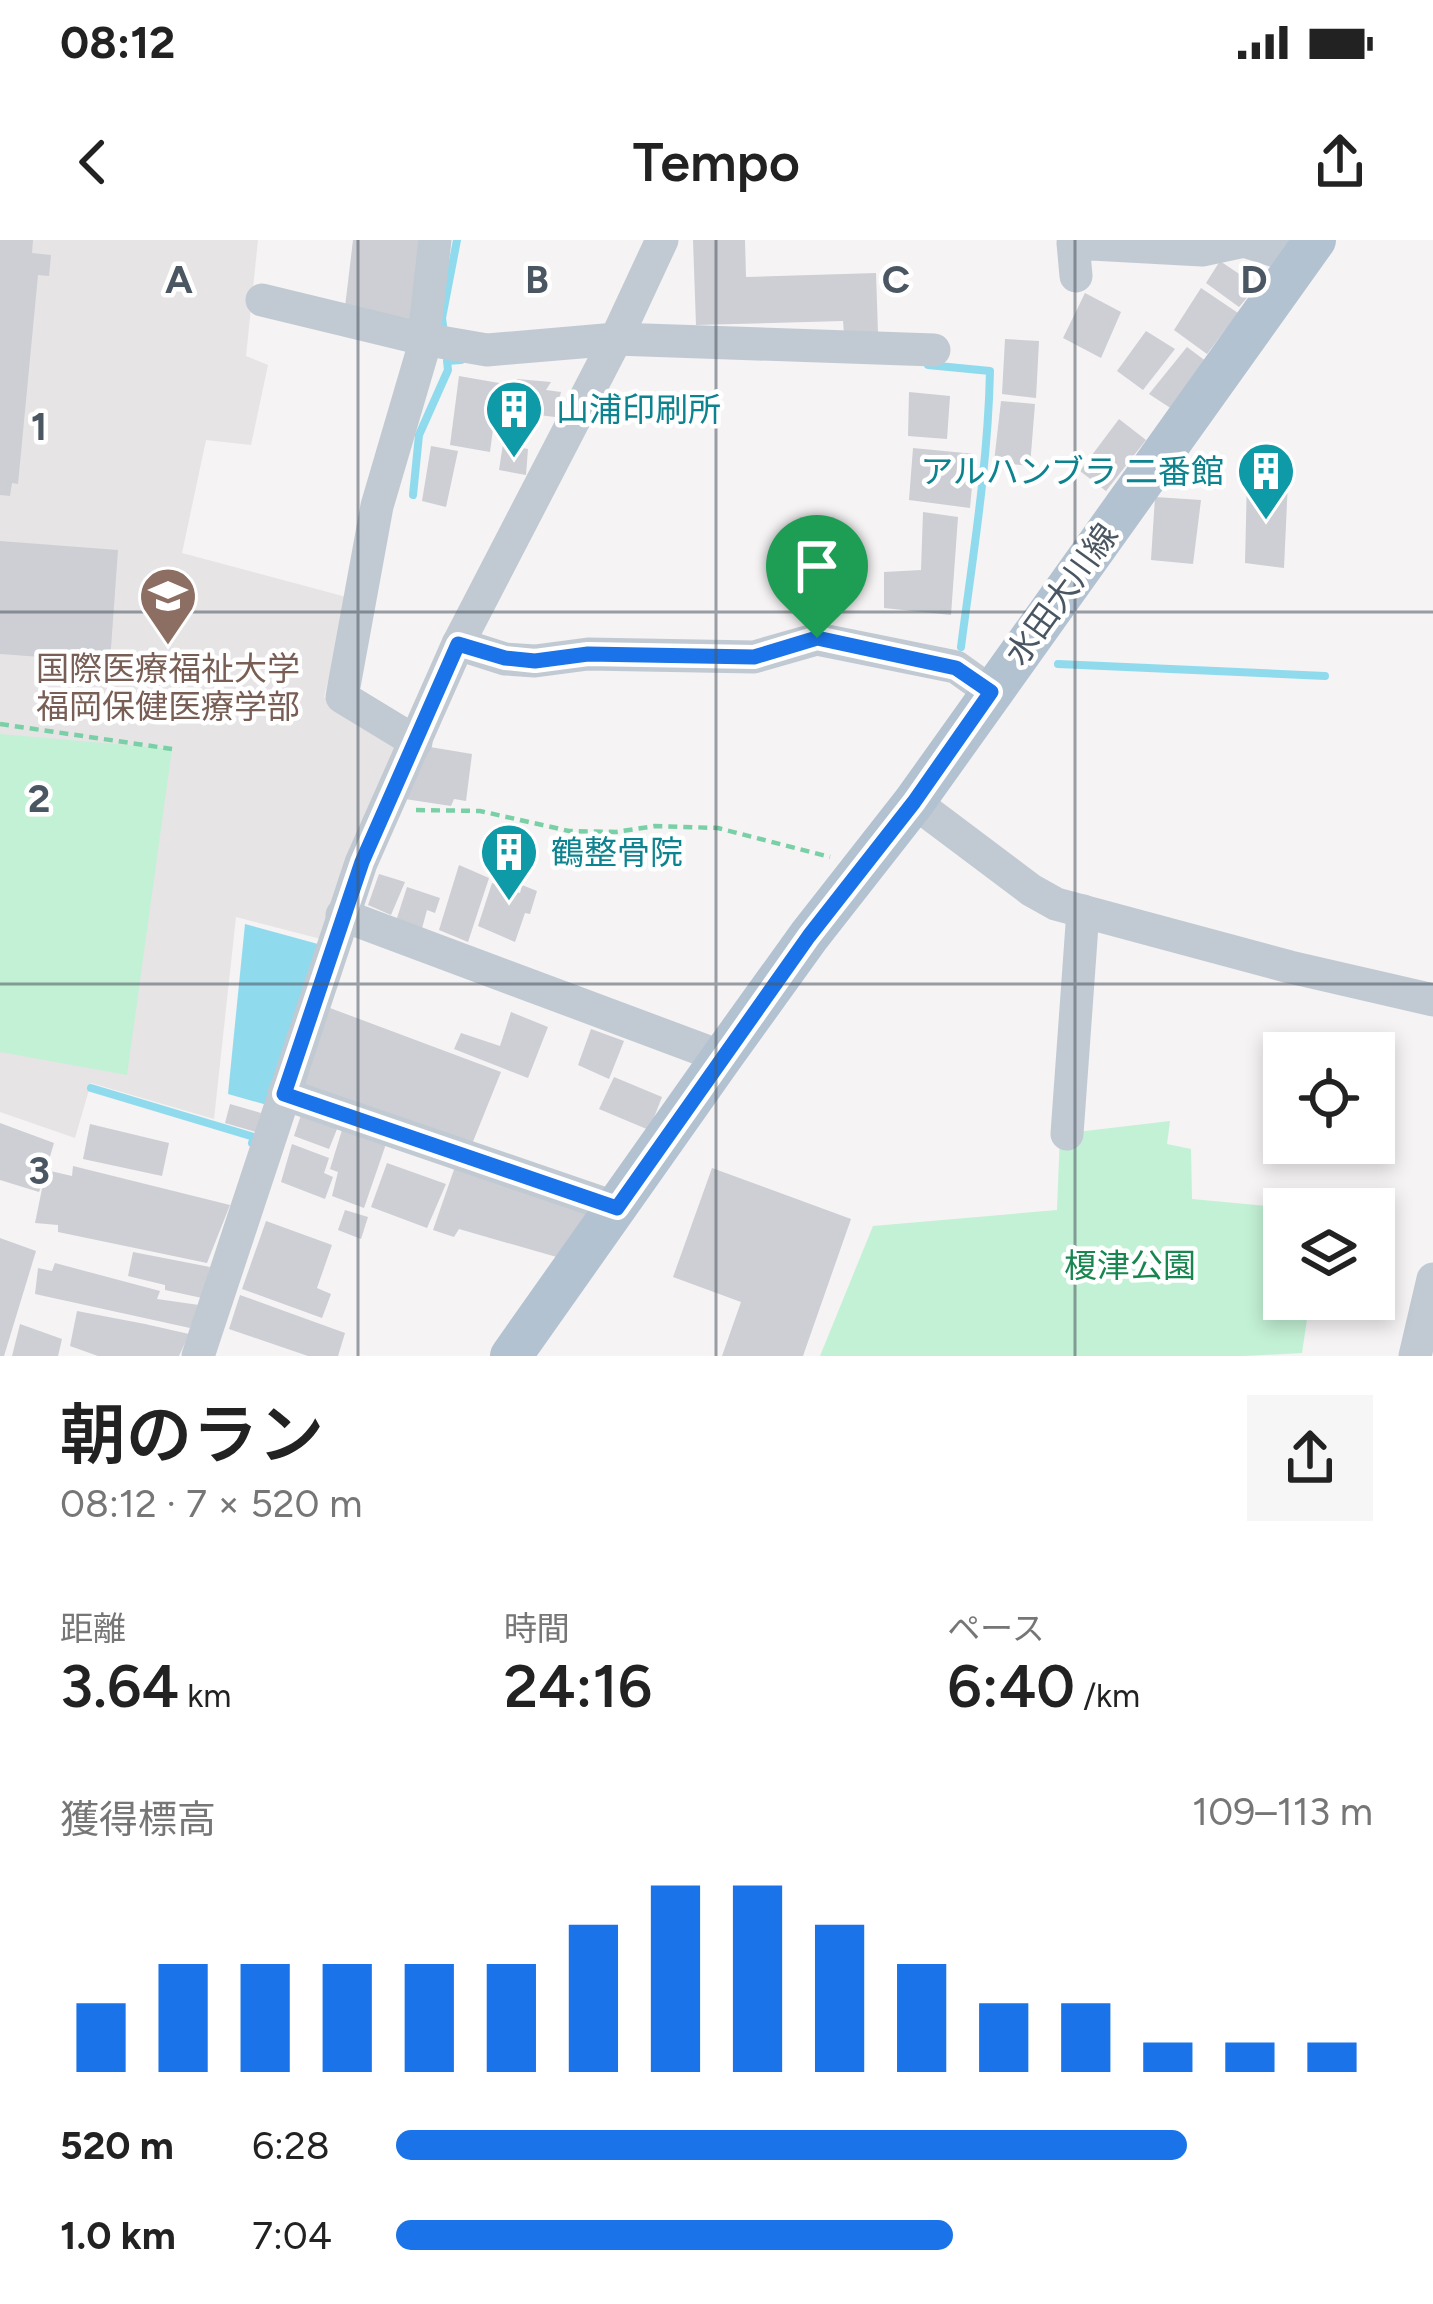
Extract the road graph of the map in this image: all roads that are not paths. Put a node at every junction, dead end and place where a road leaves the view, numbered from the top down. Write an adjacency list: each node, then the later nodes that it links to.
1 (436, 240): 6 (street)
2 (662, 240): 7 (street)
3 (1308, 250): 4 (street); 10 (main road, 水田大川線)
4 (1074, 253)
5 (262, 300): 6 (street)
6 (423, 339): 7 (street); 11 (street)
7 (616, 339): 8 (street); 9 (street)
8 (934, 350)
9 (458, 644): 10 (street); 11 (street)
10 (991, 692): 12 (main road, 水田大川線)
11 (416, 742): 14 (street)
12 (914, 802): 13 (street); 16 (main road, 水田大川線)
13 (1083, 911): 15 (street); 18 (street)
14 (342, 915): 16 (street); 17 (street)
15 (1433, 1000)
16 (722, 1058): 19 (main road, 水田大川線)
17 (284, 1094): 19 (street); 22 (street)
18 (1067, 1134)
19 (617, 1208): 23 (main road, 水田大川線)
20 (1433, 1279): 21 (street)
21 (1422, 1344)
22 (198, 1356)
23 (511, 1356)

